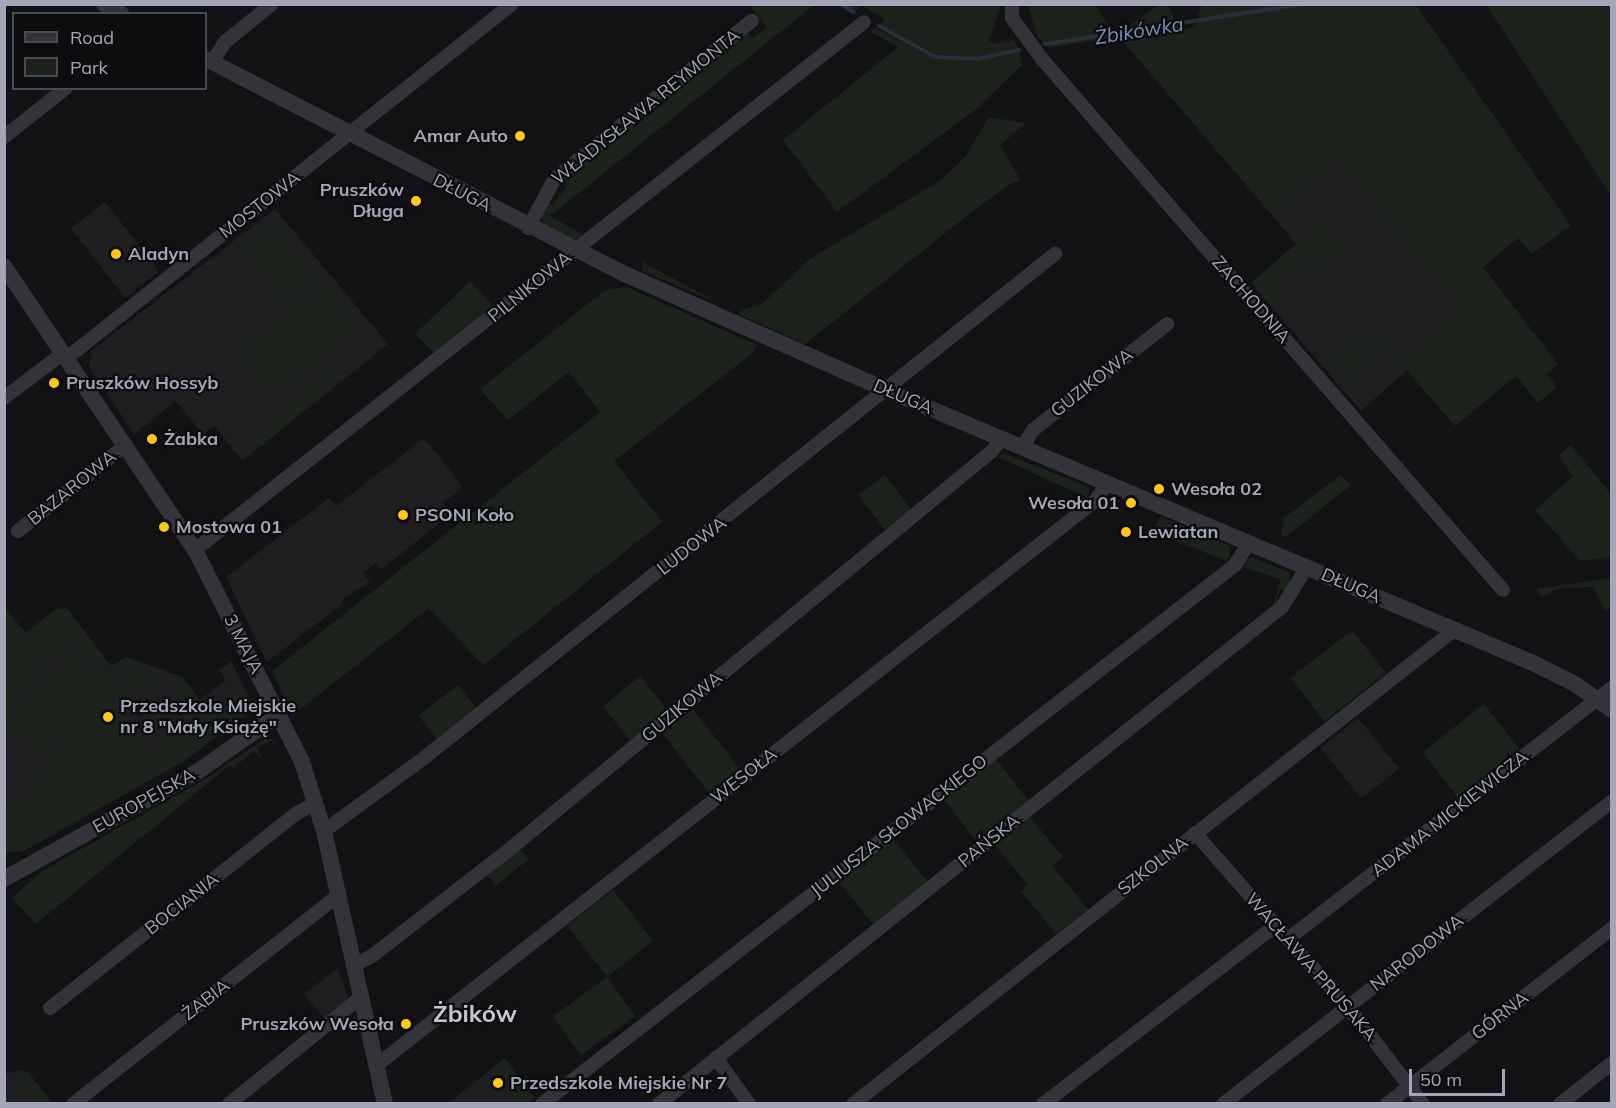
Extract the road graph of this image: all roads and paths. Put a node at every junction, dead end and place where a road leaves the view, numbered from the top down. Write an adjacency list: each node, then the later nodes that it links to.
1 (104, 4): 5 (street)
2 (272, 4): 8 (street)
3 (512, 4): 10 (street, MOSTOWA)
4 (1012, 4): 28 (street, ZACHODNIA)
5 (118, 12)
6 (752, 21): 12 (street, WŁADYSŁAWA REYMONTA)
7 (864, 22): 13 (street, PILNIKOWA)
8 (209, 60): 10 (street, DŁUGA)
9 (63, 90): 11 (street)
10 (349, 135): 12 (street, DŁUGA); 17 (street, MOSTOWA)
11 (4, 137)
12 (528, 228): 13 (street, DŁUGA)
13 (574, 251): 18 (street, DŁUGA); 26 (street, PILNIKOWA)
14 (1055, 254): 18 (street, LUDOWA)
15 (4, 266): 17 (street, 3 MAJA)
16 (1167, 324): 22 (street, GUZIKOWA)
17 (65, 355): 19 (street, MOSTOWA); 21 (street, 3 MAJA)
18 (886, 390): 20 (street, DŁUGA); 36 (street, LUDOWA)
19 (4, 398)
20 (1000, 439): 22 (street, DŁUGA); 43 (street, GUZIKOWA)
21 (126, 444): 24 (street, BAZAROWA); 26 (street, 3 MAJA)
22 (1022, 448): 23 (street, DŁUGA)
23 (1107, 483): 25 (street, DŁUGA); 49 (street, WESOŁA)
24 (18, 531)
25 (1250, 543): 27 (street, DŁUGA); 54 (street, JULIUSZA SŁOWACKIEGO)
26 (195, 550): 33 (street, 3 MAJA)
27 (1307, 567): 29 (street, DŁUGA); 47 (street, PAŃSKA)
28 (1503, 590)
29 (1454, 630): 31 (street, DŁUGA); 37 (street, SZKOLNA)
30 (1611, 688): 31 (street, ADAMA MICKIEWICZA)
31 (1598, 699): 32 (street, DŁUGA); 42 (street, ADAMA MICKIEWICZA)
32 (1611, 710)
33 (278, 715): 35 (street, 3 MAJA); 38 (street, EUROPEJSKA)
34 (1611, 801): 46 (street, NARODOWA)
35 (316, 803): 36 (street, 3 MAJA); 45 (street, BOCIANIA)
36 (324, 831): 39 (street, 3 MAJA)
37 (1195, 834): 40 (street, WACŁAWA PRUSAKA); 57 (street, SZKOLNA)
38 (4, 879)
39 (339, 895): 43 (street, 3 MAJA); 51 (street, ŻABIA)
40 (1276, 924): 42 (street, WACŁAWA PRUSAKA); 58 (street)
41 (1611, 928): 50 (street, GÓRNA)
42 (1288, 939): 46 (street, WACŁAWA PRUSAKA)
43 (354, 965): 44 (street, 3 MAJA)
44 (361, 997): 49 (street, 3 MAJA); 52 (street)
45 (50, 1008)
46 (1346, 1008): 50 (street, WACŁAWA PRUSAKA); 59 (street, NARODOWA)
47 (716, 1058): 55 (street, PAŃSKA); 56 (street)
48 (1611, 1063): 62 (street)
49 (377, 1065): 53 (street, 3 MAJA)
50 (1409, 1086): 60 (street, GÓRNA); 61 (street, WACŁAWA PRUSAKA)
51 (73, 1104)
52 (229, 1104)
53 (385, 1104)
54 (542, 1104)
55 (659, 1104)
56 (749, 1104)
57 (853, 1104)
58 (1043, 1104)
59 (1223, 1104)
60 (1388, 1104)
61 (1423, 1104)
62 (1560, 1104)

